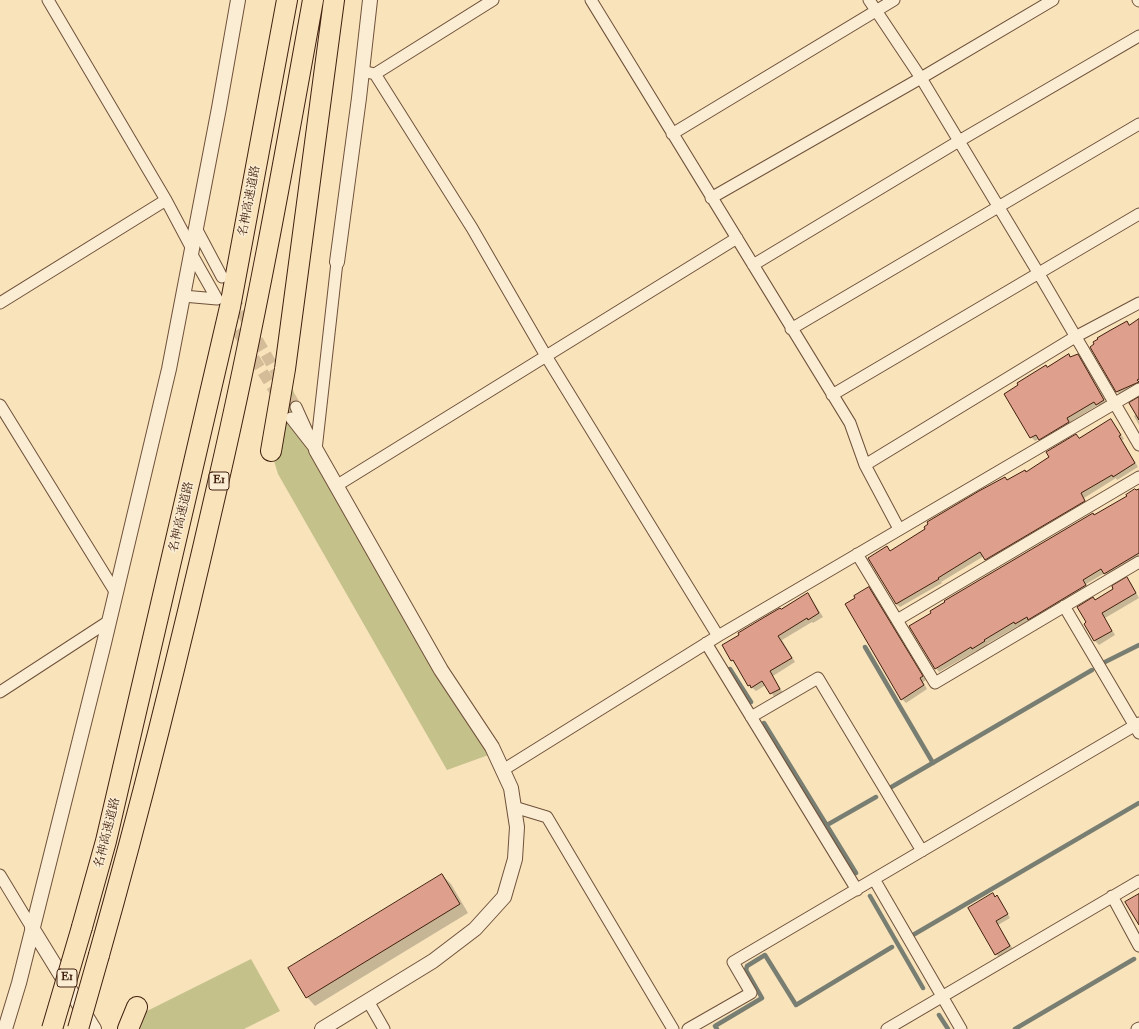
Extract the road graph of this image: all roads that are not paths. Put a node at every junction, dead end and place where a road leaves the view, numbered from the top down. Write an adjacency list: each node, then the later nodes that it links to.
1 (48, 0): 20 (street)
2 (238, 0): 23 (street)
3 (287, 0): 74 (highway, 名神高速道路 / E1, bridge)
4 (312, 0): 75 (highway, 名神高速道路 / E1, bridge)
5 (334, 0): 44 (highway)
6 (370, 0): 14 (street)
7 (493, 0): 14 (street)
8 (591, 0): 17 (street)
9 (869, 0): 12 (street)
10 (894, 0): 12 (street)
11 (1053, 0): 15 (street)
12 (876, 11): 15 (street); 17 (street)
13 (1139, 36): 18 (street)
14 (368, 72): 26 (street); 35 (street)
15 (921, 78): 18 (street); 19 (street)
16 (1139, 124): 21 (street)
17 (672, 134): 19 (street)
18 (959, 141): 21 (street); 27 (street)
19 (711, 198): 24 (street)
20 (166, 200): 25 (street); 31 (street)
21 (998, 206): 28 (street); 33 (street)
22 (1139, 214): 28 (street)
23 (196, 228): 25 (street); 29 (street)
24 (737, 238): 27 (street); 35 (street)
25 (192, 251): 30 (street); 30 (street)
26 (337, 262): 43 (street)
27 (753, 266): 33 (street)
28 (1039, 274): 34 (street); 37 (street)
29 (222, 277)
30 (183, 296): 51 (street)
31 (0, 303)
32 (1139, 303): 34 (street)
33 (791, 329): 37 (street)
34 (1075, 337): 38 (street); 45 (street)
35 (546, 356): 47 (street); 55 (street)
36 (1139, 389): 38 (street)
37 (832, 395): 45 (street)
38 (1114, 403): 42 (street); 48 (street)
39 (0, 405): 51 (street)
40 (296, 407): 43 (street)
41 (291, 418): 43 (street)
42 (1139, 445)
43 (314, 447): 47 (street)
44 (271, 451)
45 (865, 465): 48 (street)
46 (1139, 477): 54 (street)
47 (336, 486): 60 (street)
48 (899, 529): 49 (street)
49 (857, 554): 54 (street); 55 (street)
50 (1139, 562): 52 (street)
51 (116, 594): 53 (street)
52 (1064, 606): 54 (street); 59 (street)
53 (109, 620): 57 (street); 68 (street)
54 (897, 620)
55 (718, 636): 56 (street)
56 (706, 643): 58 (street); 60 (street)
57 (0, 692)
58 (751, 717): 62 (street); 66 (street)
59 (1138, 727): 62 (street)
60 (502, 770): 61 (street)
61 (514, 807): 71 (street); 80 (street)
62 (922, 851): 64 (street)
63 (0, 876): 68 (street)
64 (874, 879): 66 (street); 70 (street)
65 (1139, 881): 67 (street)
66 (857, 890): 81 (street)
67 (1112, 896): 69 (street); 70 (street)
68 (32, 928): 73 (street); 76 (street)
69 (1139, 946)
70 (942, 996): 82 (street); 83 (street)
71 (368, 1001): 78 (street); 79 (street)
72 (137, 1007): 77 (highway)
73 (5, 1029)
74 (52, 1029)
75 (78, 1029)
76 (94, 1029)
77 (128, 1029)
78 (322, 1029)
79 (384, 1029)
80 (673, 1029)
81 (688, 1029)
82 (887, 1029)
83 (961, 1029)

